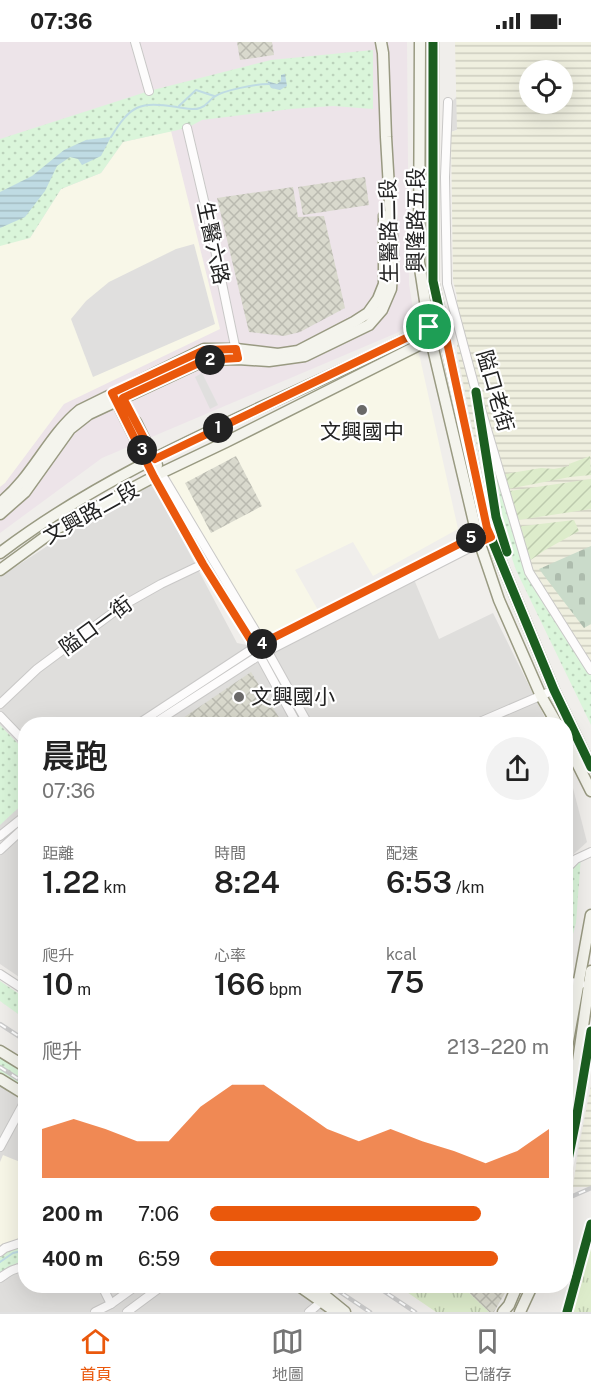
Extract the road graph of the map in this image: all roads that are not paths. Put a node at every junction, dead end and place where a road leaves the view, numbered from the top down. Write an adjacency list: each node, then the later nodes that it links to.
1 (135, 42): 6 (street)
2 (375, 42): 12 (street, 生醫路二段)
3 (381, 42): 12 (street, 生醫路二段)
4 (420, 42): 9 (street, 興隆路五段)
5 (433, 42): 10 (street, 興隆路五段)
6 (149, 91)
7 (448, 102): 25 (street, 隘口老街)
8 (187, 128): 12 (street, 生醫六路)
9 (429, 327): 10 (street, 文興路二段); 11 (street, 興隆路五段); 14 (street, 文興路二段)
10 (444, 328): 11 (street, 文興路二段); 18 (street, 興隆路五段)
11 (431, 340): 15 (street, 文興路二段); 19 (street, 興隆路五段)
12 (237, 354): 13 (street, 生醫路二段)
13 (118, 395): 14 (street); 16 (street); 17 (street)
14 (151, 461): 15 (street); 20 (street, 文興路二段)
15 (157, 475): 21 (street); 22 (street, 文興路二段); 23 (street)
16 (0, 503)
17 (0, 514)
18 (489, 532): 19 (street); 26 (street, 興隆路五段)
19 (478, 539): 23 (street); 24 (street); 27 (street, 興隆路五段)
20 (0, 553)
21 (203, 564): 23 (street); 28 (street, 隘口一街)
22 (0, 570)
23 (259, 645): 24 (street); 30 (street)
24 (264, 653): 31 (street); 32 (street); 33 (street)
25 (591, 670)
26 (554, 690): 27 (street); 36 (street, 興隆路五段)
27 (541, 696): 34 (street); 35 (street, 興隆路五段)
28 (0, 704)
29 (0, 716): 38 (street)
30 (149, 717)
31 (164, 717)
32 (294, 717)
33 (304, 717)
34 (492, 717)
35 (552, 717)
36 (567, 717)
37 (573, 730): 40 (street, 興隆路五段)
38 (18, 735)
39 (573, 755): 41 (street)
40 (591, 767)
41 (591, 791)
42 (18, 822): 44 (street)
43 (18, 833): 45 (street)
44 (0, 837)
45 (0, 850)
46 (591, 852): 47 (street)
47 (573, 862)
48 (591, 915): 49 (street)
49 (573, 969)
50 (591, 971): 54 (street)
51 (0, 974): 53 (street)
52 (573, 982): 54 (street)
53 (18, 986)
54 (590, 986): 56 (street)
55 (573, 1001): 56 (street)
56 (586, 1002): 61 (street)
57 (0, 1051): 58 (street)
58 (18, 1062)
59 (0, 1078): 60 (street)
60 (18, 1091)
61 (573, 1094)
62 (18, 1112): 63 (street)
63 (0, 1147)
64 (18, 1244): 65 (street)
65 (0, 1252)
66 (18, 1268): 67 (street)
67 (0, 1278)
68 (106, 1293): 76 (street)
69 (126, 1293): 76 (street)
70 (153, 1293): 78 (street)
71 (310, 1293): 75 (street)
72 (318, 1293): 75 (street)
73 (514, 1293): 82 (street)
74 (529, 1293): 83 (street)
75 (325, 1302): 79 (street); 80 (street); 81 (street)
76 (111, 1304): 77 (street)
77 (95, 1312)
78 (128, 1312)
79 (309, 1312)
80 (336, 1312)
81 (345, 1312)
82 (503, 1312)
83 (520, 1312)

